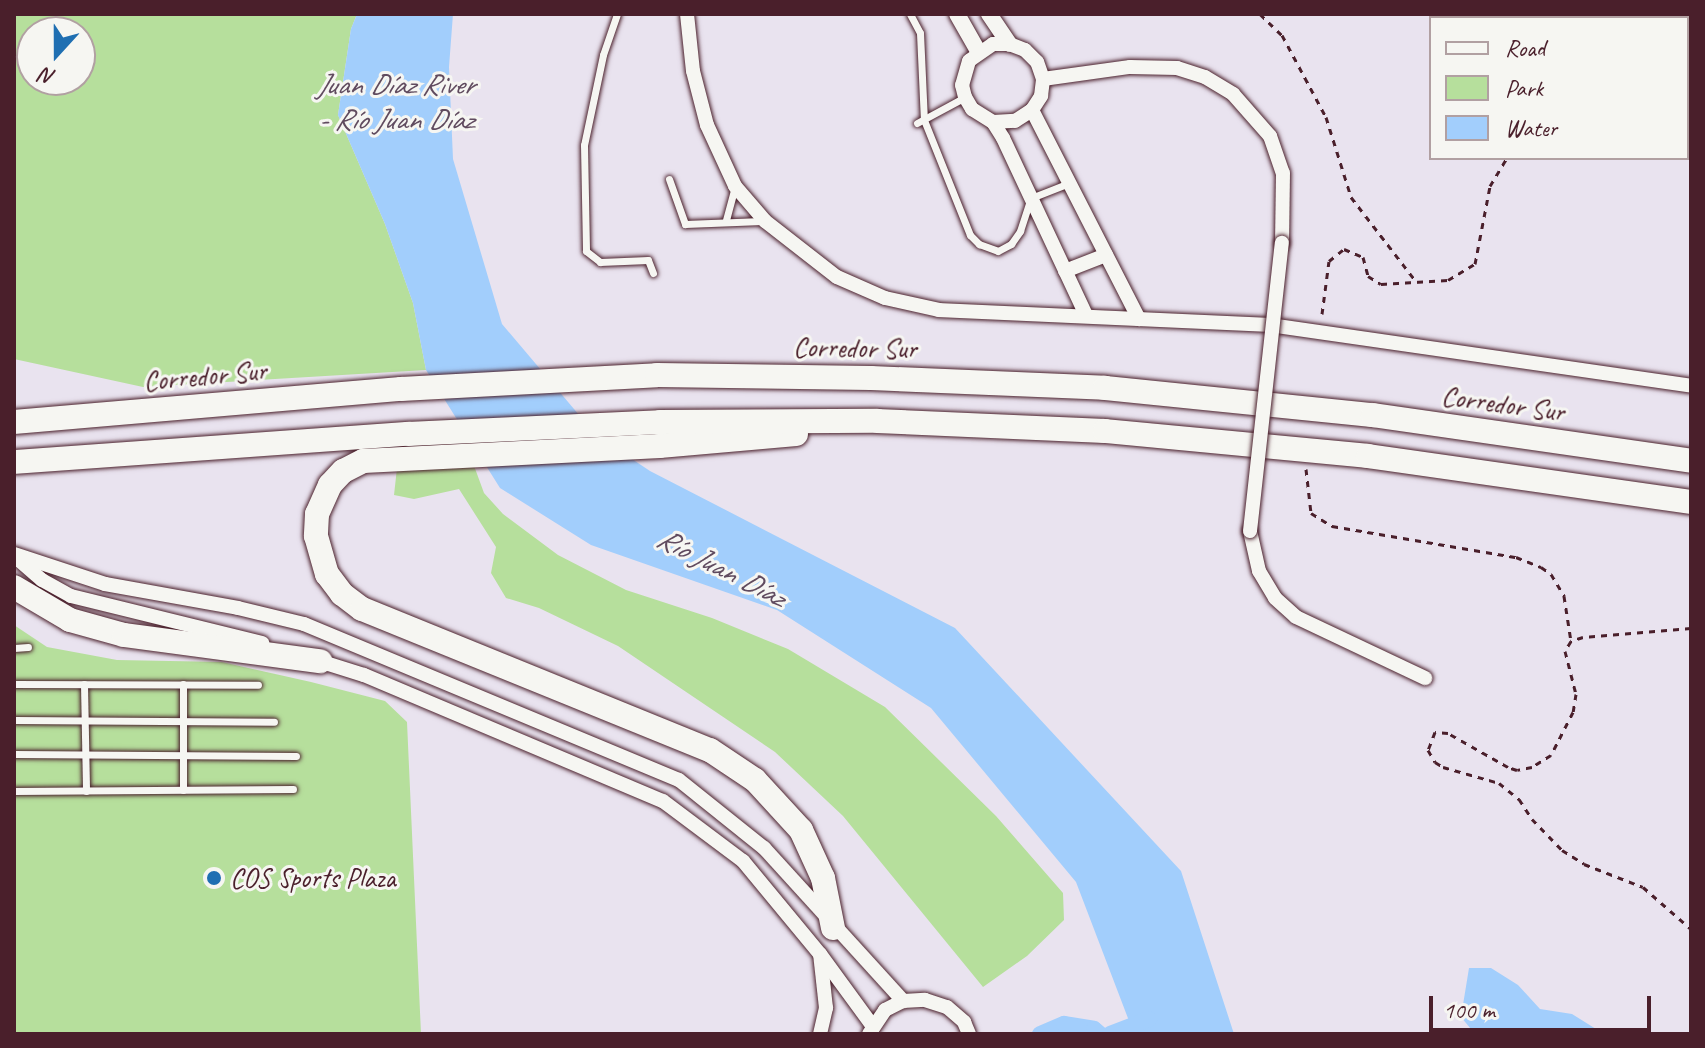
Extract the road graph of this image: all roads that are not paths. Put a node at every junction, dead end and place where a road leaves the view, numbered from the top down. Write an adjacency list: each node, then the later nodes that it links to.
1 (617, 14): 21 (lane)
2 (687, 14): 15 (street)
3 (910, 14): 11 (lane)
4 (957, 14): 7 (street)
5 (989, 14): 6 (street)
6 (1009, 44): 7 (street); 8 (street)
7 (978, 51): 9 (street)
8 (1043, 79): 10 (street); 35 (street, bridge)
9 (965, 97): 11 (lane); 12 (street)
10 (1032, 110): 12 (street); 14 (street)
11 (920, 122): 16 (lane)
12 (993, 122): 16 (street)
13 (669, 179): 17 (lane)
14 (1069, 183): 16 (lane); 19 (street)
15 (735, 186): 17 (lane); 18 (street)
16 (1031, 198): 20 (street)
17 (726, 220): 18 (lane)
18 (765, 221): 22 (street)
19 (1106, 255): 20 (street); 23 (street)
20 (1065, 271): 22 (street)
21 (653, 273)
22 (1086, 315): 23 (street)
23 (1139, 319): 24 (street)
24 (1691, 386)
25 (14, 422): 27 (highway, Corredor Sur)
26 (660, 434): 28 (highway); 29 (highway); 52 (highway)
27 (1691, 461)
28 (14, 462)
29 (1691, 502)
30 (14, 554): 34 (street); 52 (street)
31 (14, 587): 34 (highway)
32 (28, 647): 33 (lane)
33 (14, 648)
34 (320, 661): 53 (street)
35 (1425, 678)
36 (14, 684): 37 (lane)
37 (84, 684): 38 (lane); 41 (lane)
38 (183, 684): 39 (lane); 42 (lane)
39 (258, 685)
40 (14, 720): 41 (lane)
41 (86, 721): 42 (lane); 45 (lane)
42 (183, 721): 43 (lane); 46 (lane)
43 (274, 722)
44 (14, 754): 45 (lane)
45 (86, 755): 46 (lane); 51 (lane)
46 (183, 755): 47 (lane); 49 (lane)
47 (296, 756)
48 (293, 789): 49 (lane)
49 (183, 790): 51 (lane)
50 (14, 791): 51 (lane)
51 (86, 791)
52 (833, 928): 54 (street)
53 (820, 954): 55 (street); 56 (street)
54 (903, 1001): 55 (street); 57 (street)
55 (871, 1029)
56 (820, 1034)
57 (969, 1034)

